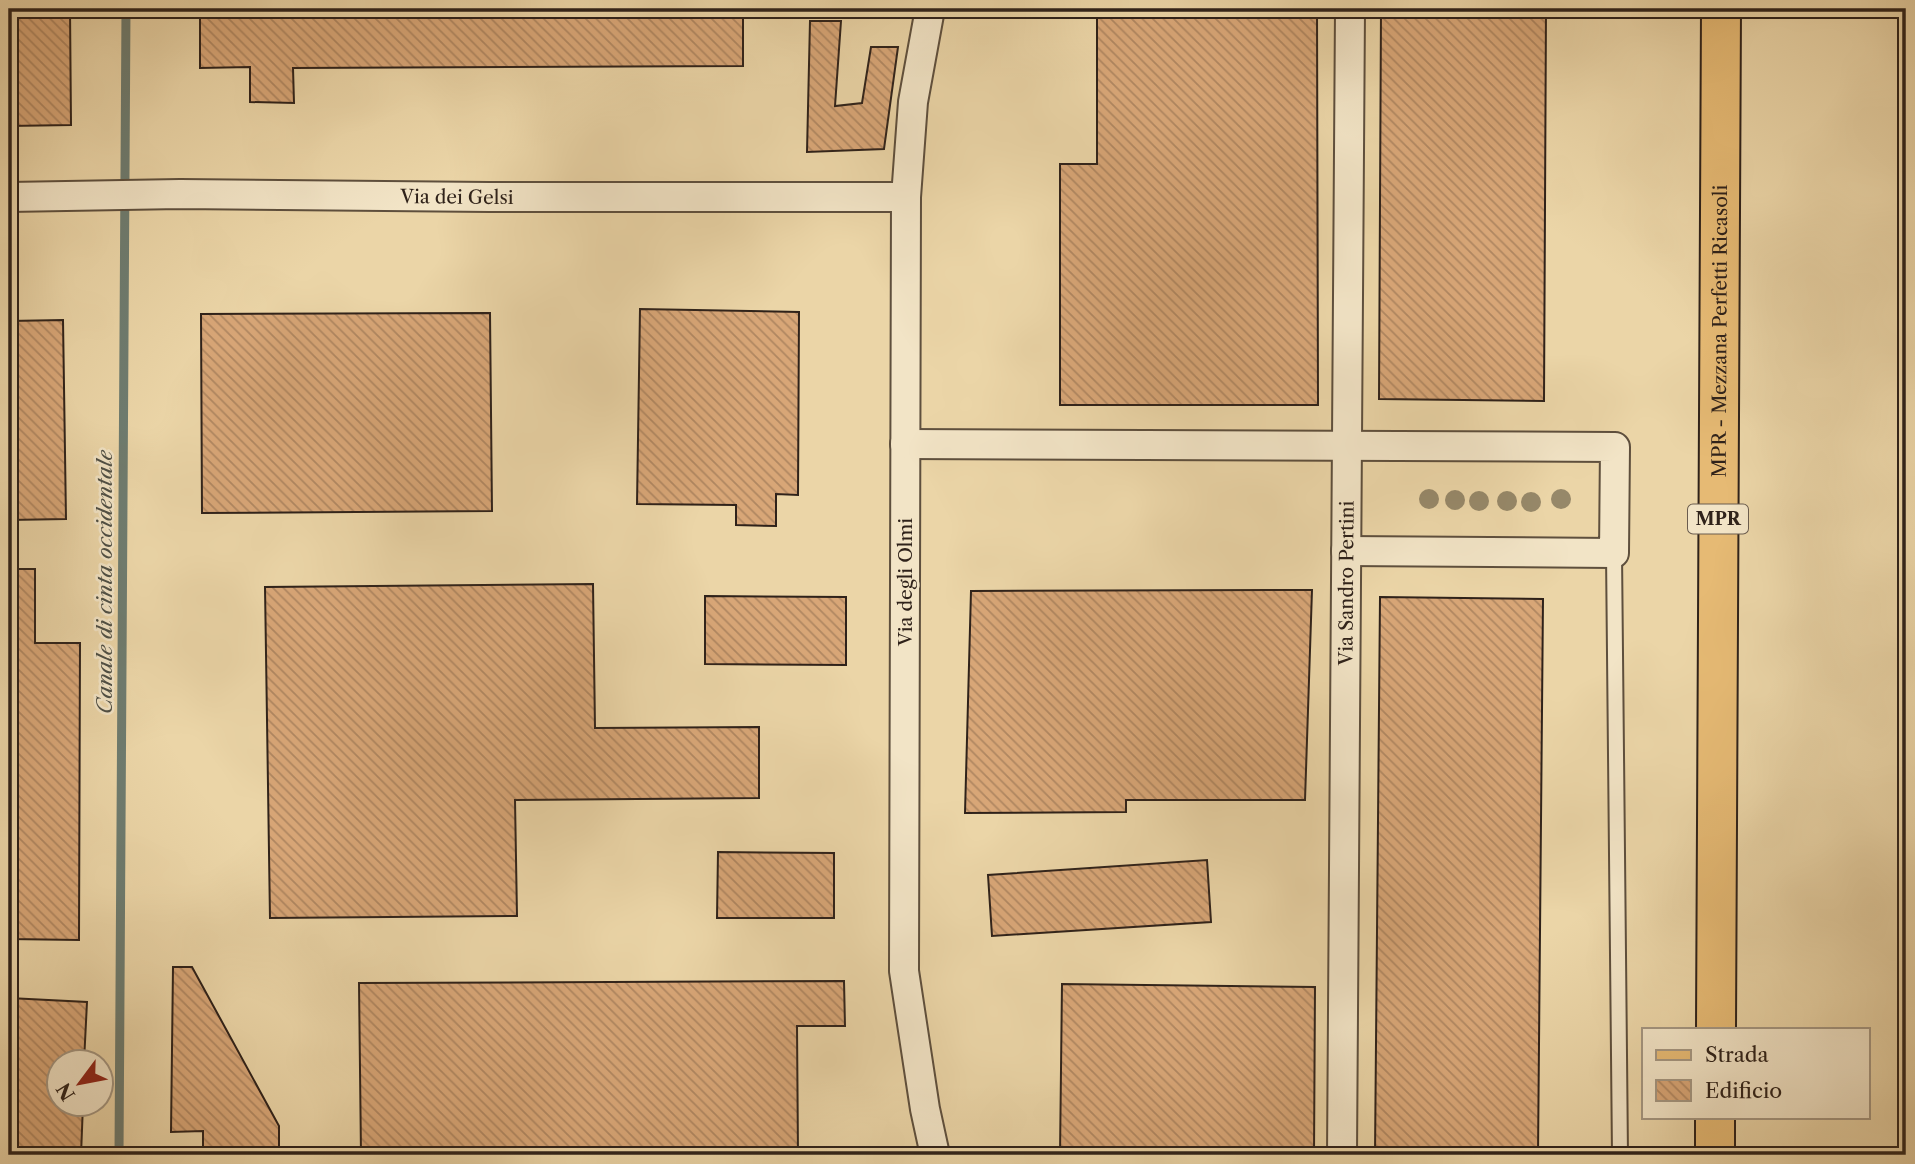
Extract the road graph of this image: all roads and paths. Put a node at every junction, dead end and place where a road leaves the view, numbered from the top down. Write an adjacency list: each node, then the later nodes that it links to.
1 (930, 9): 5 (street, Via degli Olmi)
2 (1350, 9): 7 (street, Via Sandro Pertini)
3 (1721, 9): 10 (main road, MPR - Mezzana Perfetti Ricasoli / MPR)
4 (9, 197): 5 (street, Via dei Gelsi)
5 (905, 197): 6 (street, Via degli Olmi)
6 (905, 444): 7 (street); 12 (street, Via degli Olmi)
7 (1347, 445): 8 (street, Via Sandro Pertini); 9 (street)
8 (1346, 551): 9 (street); 13 (street, Via Sandro Pertini)
9 (1615, 552): 14 (lane)
10 (1716, 1028)
11 (1715, 1118): 15 (main road)
12 (935, 1155)
13 (1342, 1155)
14 (1620, 1155)
15 (1715, 1155)

